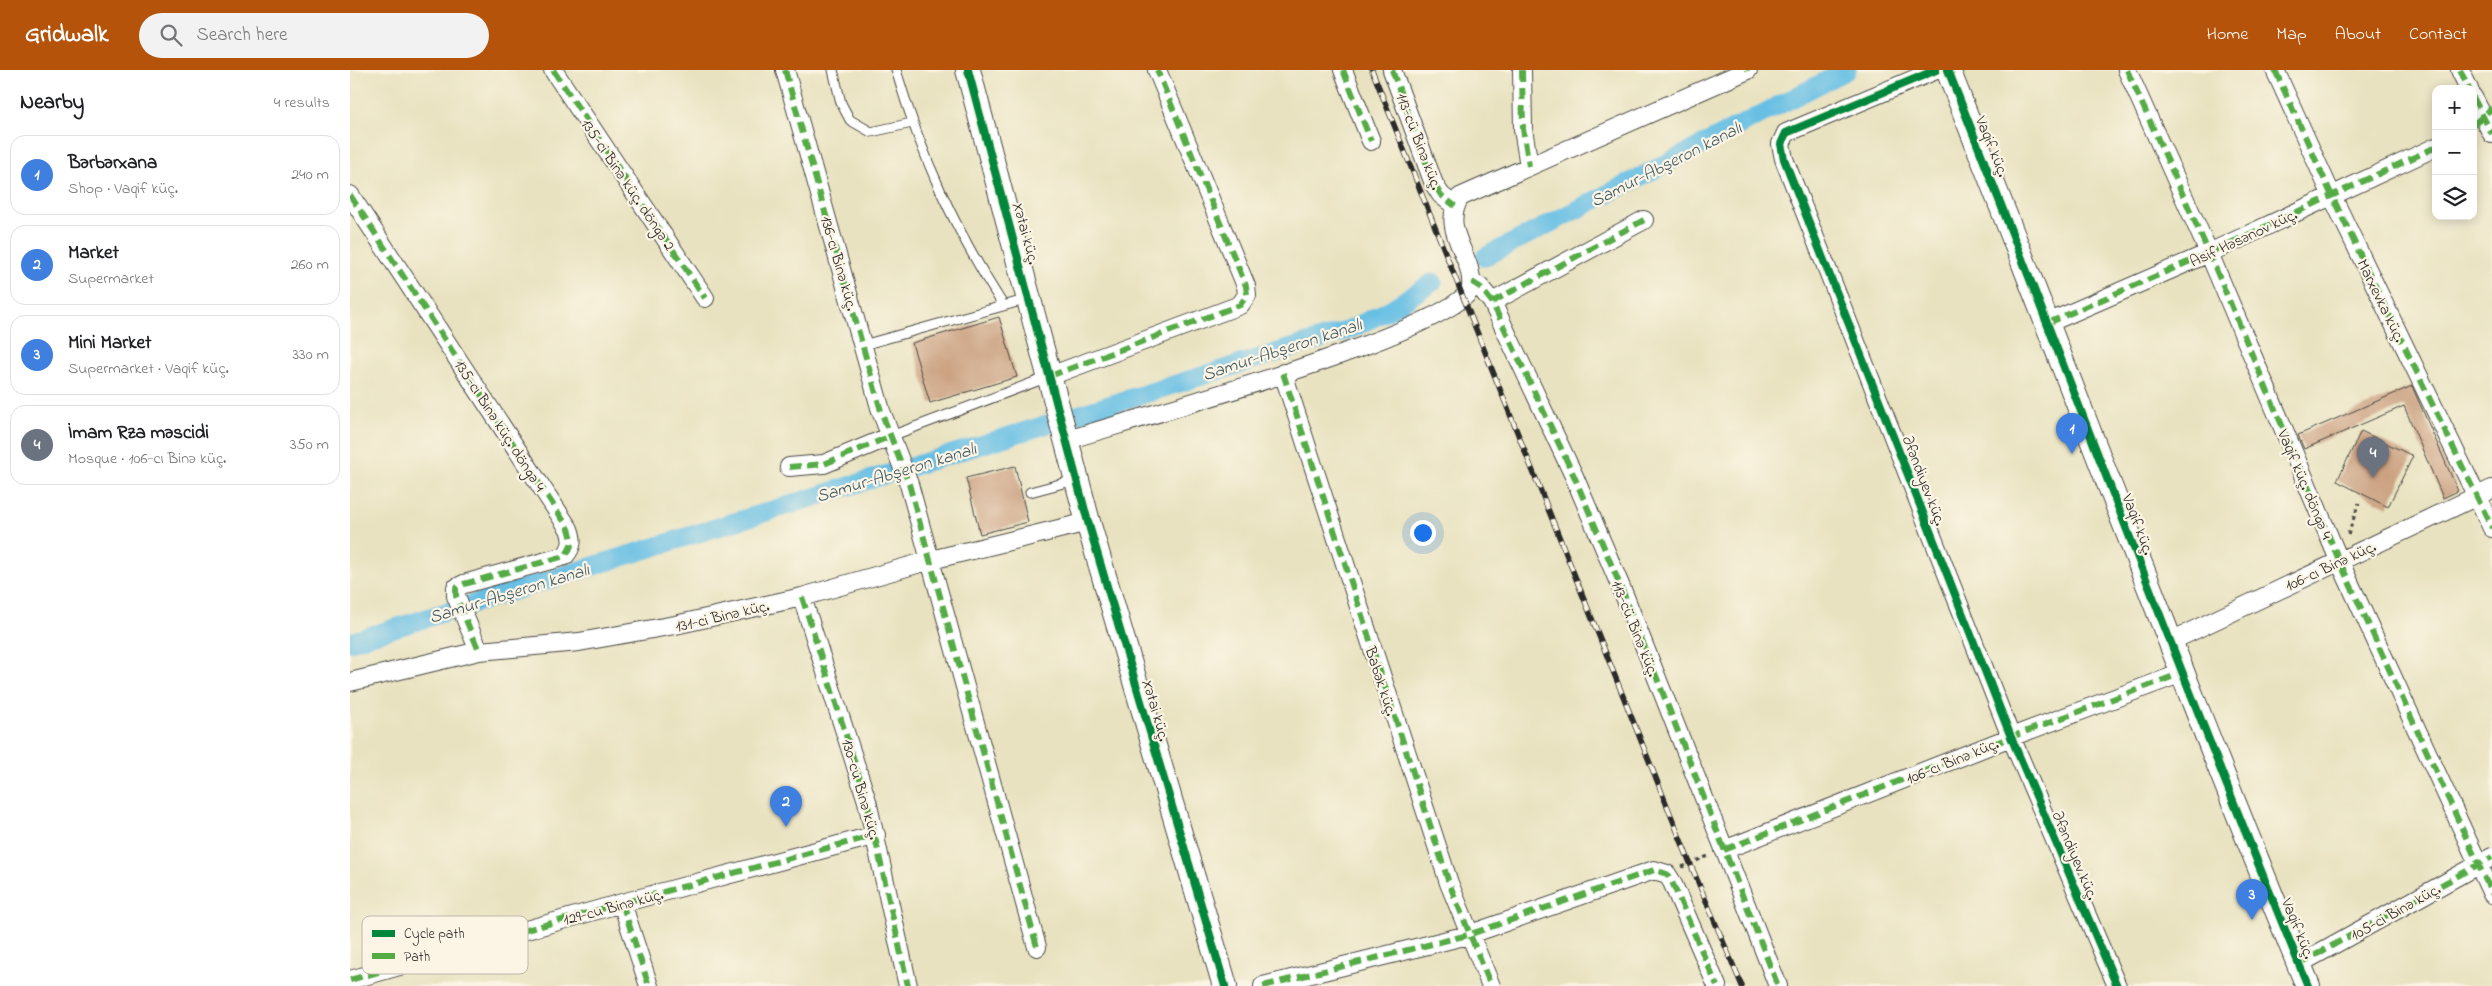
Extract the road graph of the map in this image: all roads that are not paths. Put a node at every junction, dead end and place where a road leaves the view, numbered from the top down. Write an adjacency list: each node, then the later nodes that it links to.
1 (553, 70): 30 (street, 135-ci Binə küç. döngə 2)
2 (785, 70): 35 (street, 136-cı Binə küç.)
3 (833, 70): 19 (lane)
4 (896, 70): 19 (lane)
5 (968, 70): 31 (street, Xətai küç.)
6 (1157, 70): 37 (street)
7 (1343, 70): 21 (street)
8 (1392, 70): 26 (street, 113-cü Binə küç.)
9 (1522, 70): 23 (street)
10 (1747, 70): 23 (street)
11 (1936, 70): 53 (street, Əfəndiyev küç.)
12 (1948, 70): 34 (street, Vaqif küç.)
13 (2127, 70): 28 (street, Vaqif küç. döngə 4)
14 (2275, 70): 25 (street, Marxevka küç.)
15 (2460, 70): 16 (street)
16 (2467, 85)
17 (2477, 105): 18 (street)
18 (2483, 117): 20 (street)
19 (912, 123): 33 (lane)
20 (2492, 134)
21 (1371, 141)
22 (2432, 149): 25 (street, Asif Həsənov küç.)
23 (1529, 166): 26 (street)
24 (350, 195): 50 (street, 135-ci Binə küç. döngə 4)
25 (2332, 196): 28 (street, Asif Həsənov küç.); 43 (street, Marxevka küç.)
26 (1455, 206): 29 (street)
27 (1644, 220): 32 (street)
28 (2209, 254): 34 (street, Asif Həsənov küç.); 47 (street, Vaqif küç. döngə 4)
29 (1472, 282): 32 (street, 113-cü Binə küç.); 36 (street)
30 (705, 298)
31 (1030, 298): 33 (lane); 37 (street, Xətai küç.)
32 (1492, 302): 55 (street, 113-cü Binə küç.)
33 (1004, 305): 35 (lane)
34 (2048, 323): 49 (street, Vaqif küç.)
35 (863, 345): 38 (street, 136-cı Binə küç.)
36 (1283, 373): 39 (street); 60 (street, Babək küç.)
37 (1050, 376): 38 (lane); 39 (street, Xətai küç.)
38 (891, 436): 40 (street); 46 (street, 136-cı Binə küç.)
39 (1067, 440): 41 (street, Xətai küç.)
40 (789, 467)
41 (1078, 480): 42 (lane); 44 (street, Xətai küç.)
42 (1030, 492)
43 (2484, 492): 45 (street, Marxevka küç.); 47 (street, 106-cı Binə küç.)
44 (1088, 522): 46 (street, 131-ci Binə küç.); 67 (street, Xətai küç.)
45 (2492, 528)
46 (931, 560): 48 (street, 131-ci Binə küç.); 61 (street, 136-cı Binə küç.)
47 (2339, 560): 49 (street, 106-cı Binə küç.); 56 (street, Vaqif küç. döngə 4)
48 (802, 597): 50 (street, 131-ci Binə küç.); 54 (street, 130-cu Binə küç.)
49 (2169, 642): 51 (street, Vaqif küç.)
50 (479, 651): 52 (street, 131-ci Binə küç.)
51 (2182, 673): 53 (street, 106-cı Binə küç.); 62 (street, Vaqif küç.)
52 (350, 682)
53 (2011, 737): 55 (street, 106-cı Binə küç.); 72 (street, Əfəndiyev küç.)
54 (876, 836): 58 (street, 129-cu Binə küç.); 66 (street, 130-cu Binə küç.)
55 (1724, 850): 71 (street, 113-cü Binə küç.)
56 (2485, 861): 57 (street, Vaqif küç. döngə 4); 62 (street, 105-ci Binə küç.)
57 (2492, 894)
58 (622, 903): 59 (street, 129-cu Binə küç.); 65 (street)
59 (528, 931)
60 (1468, 936): 68 (street); 69 (street, Babək küç.); 70 (street)
61 (1037, 948)
62 (2299, 964): 73 (street, Vaqif küç.)
63 (380, 974): 64 (street, 129-cu Binə küç.)
64 (356, 981)
65 (649, 986)
66 (908, 986)
67 (1225, 986)
68 (1263, 986)
69 (1491, 986)
70 (1718, 986)
71 (1778, 986)
72 (2117, 986)
73 (2308, 986)

